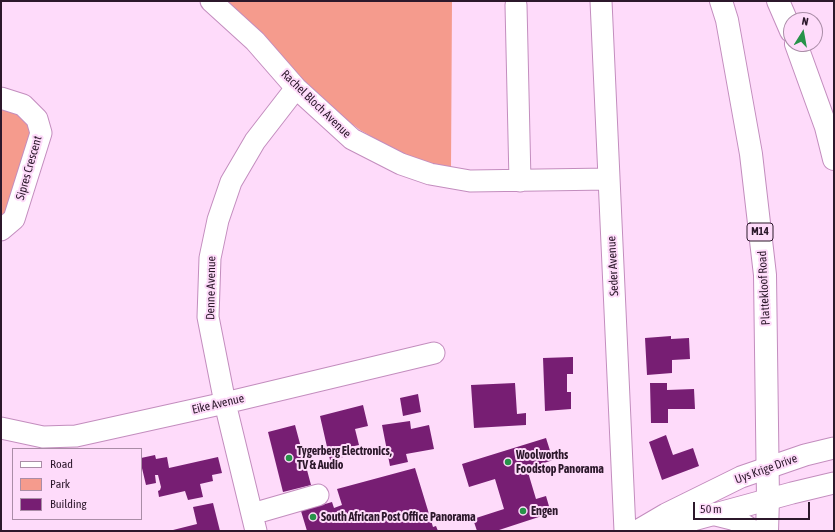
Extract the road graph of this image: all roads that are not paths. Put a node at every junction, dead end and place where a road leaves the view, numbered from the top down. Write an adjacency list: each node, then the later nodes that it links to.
1 (210, 1): 8 (street, Rachel Bloch Avenue)
2 (601, 1): 11 (street, Seder Avenue)
3 (721, 1): 18 (main road, Plattekloof Road / M14)
4 (778, 1): 6 (main road)
5 (516, 5): 12 (street)
6 (783, 13)
7 (799, 52): 10 (main road)
8 (296, 88): 12 (street, Rachel Bloch Avenue); 15 (street, Denne Avenue)
9 (1, 98): 13 (street, Sipres Crescent)
10 (834, 159)
11 (609, 179): 12 (street, Rachel Bloch Avenue); 24 (street, Seder Avenue)
12 (520, 181)
13 (1, 230)
14 (434, 353): 15 (street, Eike Avenue)
15 (225, 403): 16 (street, Eike Avenue); 23 (street, Denne Avenue)
16 (1, 428)
17 (834, 448): 18 (street, Uys Krige Drive)
18 (768, 467): 21 (main road, Plattekloof Road / M14); 25 (street, Uys Krige Drive)
19 (834, 483): 21 (street)
20 (318, 495): 23 (street)
21 (768, 499): 22 (street); 28 (main road, Plattekloof Road / M14)
22 (714, 514): 26 (street); 27 (main road)
23 (254, 522)
24 (625, 531)
25 (637, 531)
26 (653, 531)
27 (750, 531)
28 (767, 531)

